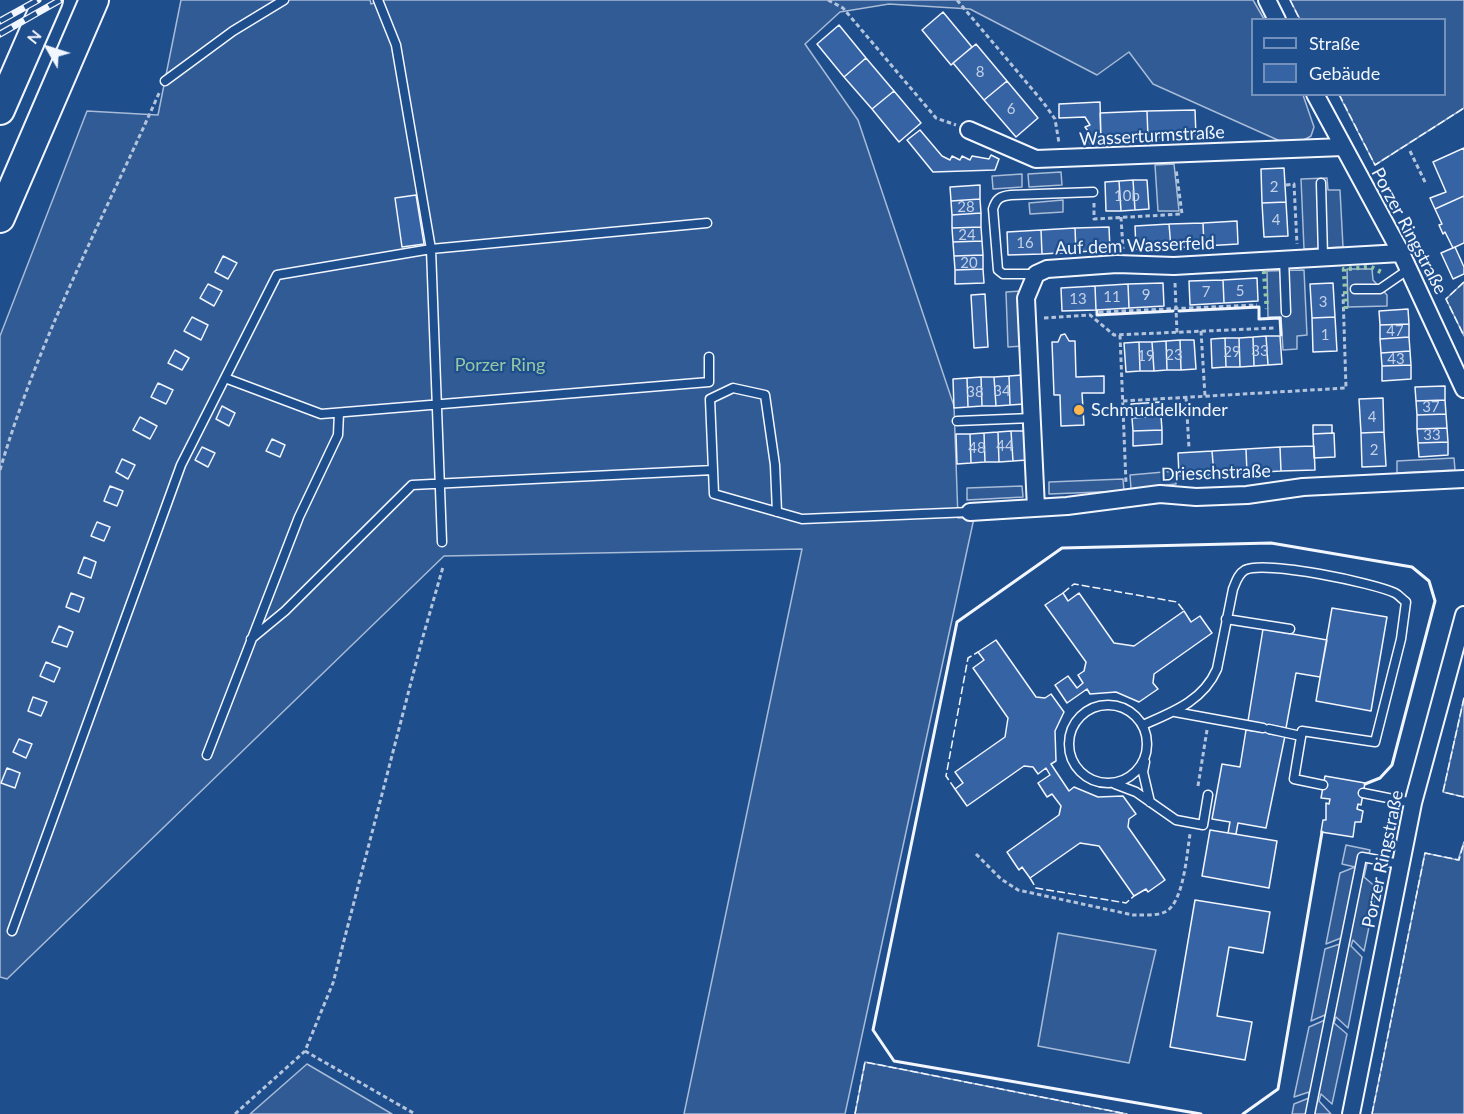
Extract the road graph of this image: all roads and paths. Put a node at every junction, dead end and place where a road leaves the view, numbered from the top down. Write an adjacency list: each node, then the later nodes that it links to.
1 (48, 0): 11 (highway)
2 (94, 0): 22 (highway)
3 (284, 0): 9 (lane)
4 (378, 0): 26 (lane)
5 (828, 0): 12 (path)
6 (957, 0): 16 (path)
7 (1267, 0): 8 (street)
8 (1276, 18)
9 (165, 81): 58 (path)
10 (1316, 96): 13 (street, Porzer Ringstraße)
11 (0, 110)
12 (969, 130): 16 (street, Wasserturmstraße)
13 (1343, 147): 15 (street, Wasserturmstraße); 27 (street, Porzer Ringstraße)
14 (1410, 151): 18 (path)
15 (1175, 154): 16 (street, Wasserturmstraße); 21 (path)
16 (1062, 160)
17 (1321, 183): 28 (lane)
18 (1426, 184)
19 (1286, 185): 24 (path)
20 (1093, 192): 21 (path); 33 (lane)
21 (1121, 217): 30 (path)
22 (0, 218)
23 (1288, 218): 24 (path)
24 (1295, 218): 29 (path)
25 (707, 223): 26 (lane)
26 (431, 249): 46 (lane); 53 (lane)
27 (1401, 253): 28 (street, Auf dem Wasserfeld); 32 (street, Porzer Ringstraße)
28 (1323, 256): 29 (street, Auf dem Wasserfeld)
29 (1291, 258): 31 (street, Auf dem Wasserfeld); 39 (lane)
30 (1124, 265): 31 (street, Auf dem Wasserfeld); 33 (street, Auf dem Wasserfeld)
31 (1174, 266): 37 (path)
32 (1409, 269): 34 (lane); 48 (street, Porzer Ringstraße)
33 (1036, 274): 40 (street, Auf dem Wasserfeld)
34 (1355, 289)
35 (1343, 292): 47 (path)
36 (1257, 306): 37 (path)
37 (1176, 309): 38 (path); 43 (path)
38 (1099, 312)
39 (1286, 312)
40 (1028, 318): 44 (path); 55 (street, Auf dem Wasserfeld)
41 (1274, 328): 42 (path)
42 (1201, 332): 43 (path); 50 (path)
43 (1177, 333): 44 (path)
44 (1120, 335): 52 (path)
45 (709, 357): 53 (lane)
46 (225, 378): 54 (lane); 88 (lane)
47 (1346, 388): 49 (path); 50 (path)
48 (1464, 389)
49 (1348, 393)
50 (1205, 396): 51 (path)
51 (1186, 398): 52 (path); 57 (path)
52 (1123, 401): 62 (path)
53 (438, 406): 54 (lane); 61 (lane)
54 (339, 413): 71 (lane)
55 (1032, 418): 56 (lane); 63 (street, Auf dem Wasserfeld)
56 (957, 421)
57 (1189, 448)
58 (0, 470)
59 (713, 470): 61 (lane); 64 (lane); 64 (lane)
60 (1464, 479): 62 (street, Drieschstraße)
61 (440, 483): 66 (lane); 71 (lane)
62 (1127, 499): 63 (street, Drieschstraße)
63 (1036, 508): 65 (street, Drieschstraße)
64 (777, 512): 65 (lane)
65 (970, 512)
66 (442, 542)
67 (444, 567): 89 (path)
68 (1464, 615): 84 (street, Porzer Ringstraße)
69 (1226, 619): 70 (lane); 72 (lane); 75 (lane)
70 (1290, 629)
71 (251, 639): 76 (lane)
72 (1175, 712): 73 (lane); 74 (lane)
73 (1209, 719): 75 (lane); 80 (path)
74 (1143, 725): 77 (lane); 78 (lane)
75 (1301, 736): 79 (lane)
76 (207, 755)
77 (1146, 755): 78 (lane); 83 (lane)
78 (1112, 783): 83 (lane)
79 (1323, 785)
80 (1198, 788)
81 (1364, 793): 84 (lane)
82 (1208, 795): 85 (lane)
83 (1150, 802): 85 (lane)
84 (1413, 803): 87 (street, Porzer Ringstraße)
85 (1192, 823): 86 (path)
86 (976, 854)
87 (1400, 864): 92 (lane); 93 (street, Porzer Ringstraße)
88 (12, 932)
89 (305, 1051): 90 (path); 91 (path)
90 (235, 1114)
91 (415, 1114)
92 (1310, 1114)
93 (1351, 1114)

